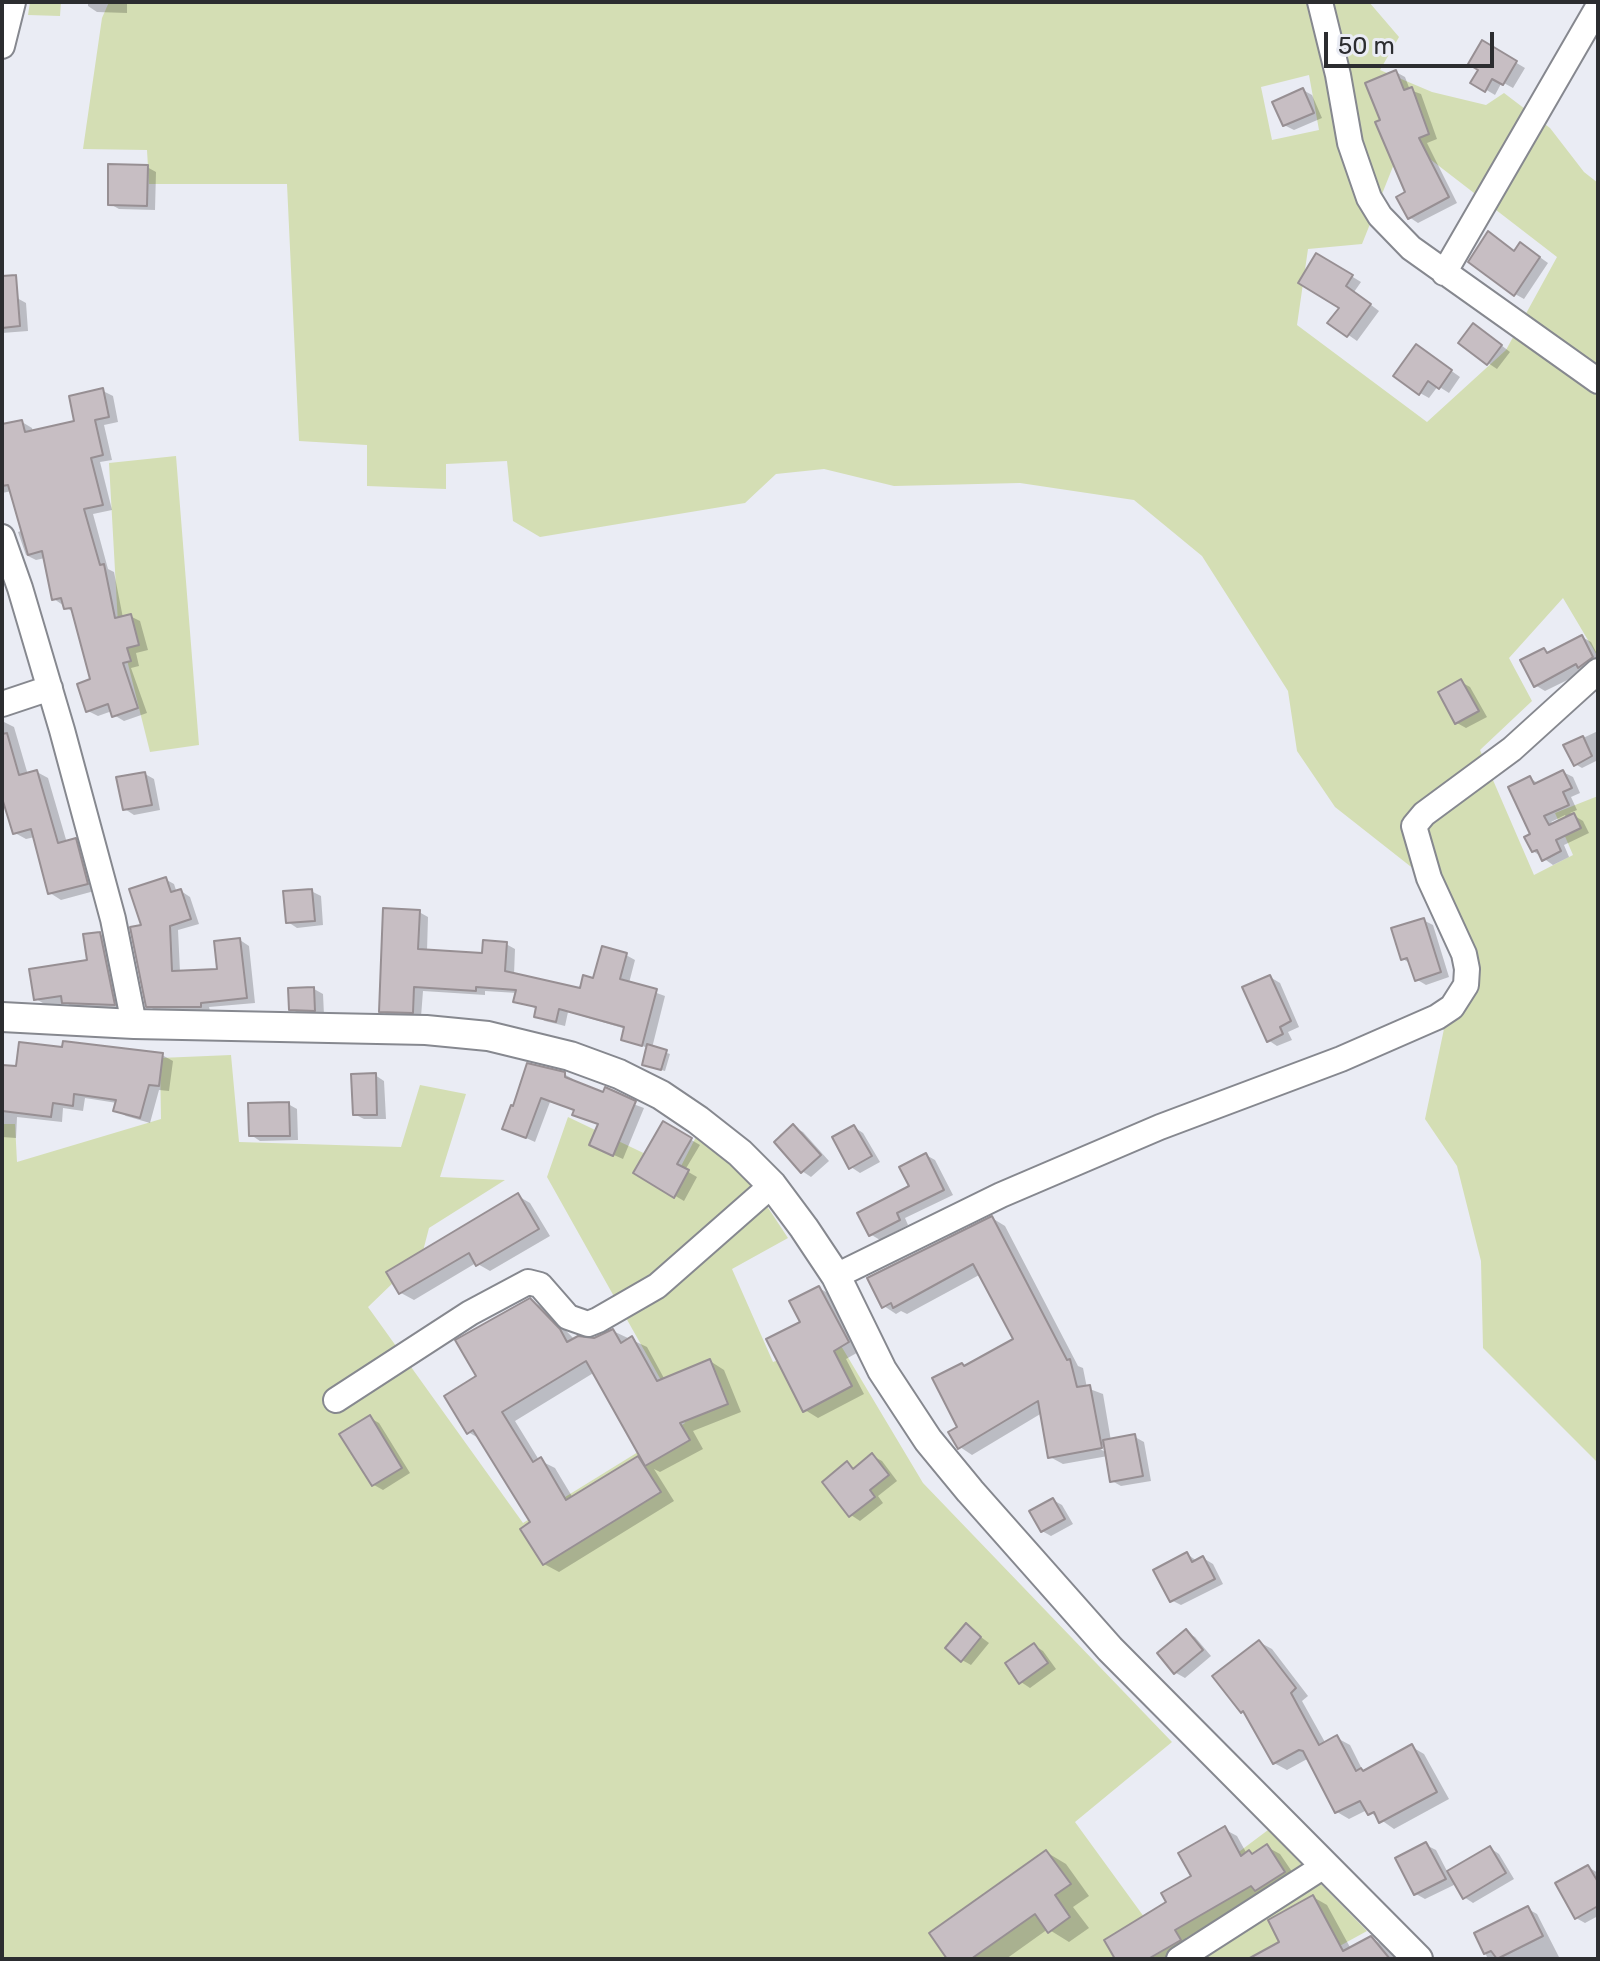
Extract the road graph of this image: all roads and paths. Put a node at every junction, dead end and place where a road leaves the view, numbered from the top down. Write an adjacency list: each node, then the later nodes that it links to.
1 (13, 2): 4 (street)
2 (1320, 2): 5 (street)
3 (1598, 7): 5 (street)
4 (2, 46)
5 (1444, 273): 6 (street)
6 (1598, 381)
7 (2, 537): 9 (street)
8 (1598, 671): 14 (street)
9 (50, 688): 10 (street); 12 (street)
10 (2, 704)
11 (2, 1017): 12 (street)
12 (134, 1024): 13 (street)
13 (772, 1185): 14 (street); 15 (street)
14 (836, 1276): 16 (street)
15 (336, 1400)
16 (1324, 1866): 17 (street); 18 (street)
17 (1179, 1959)
18 (1418, 1959)

